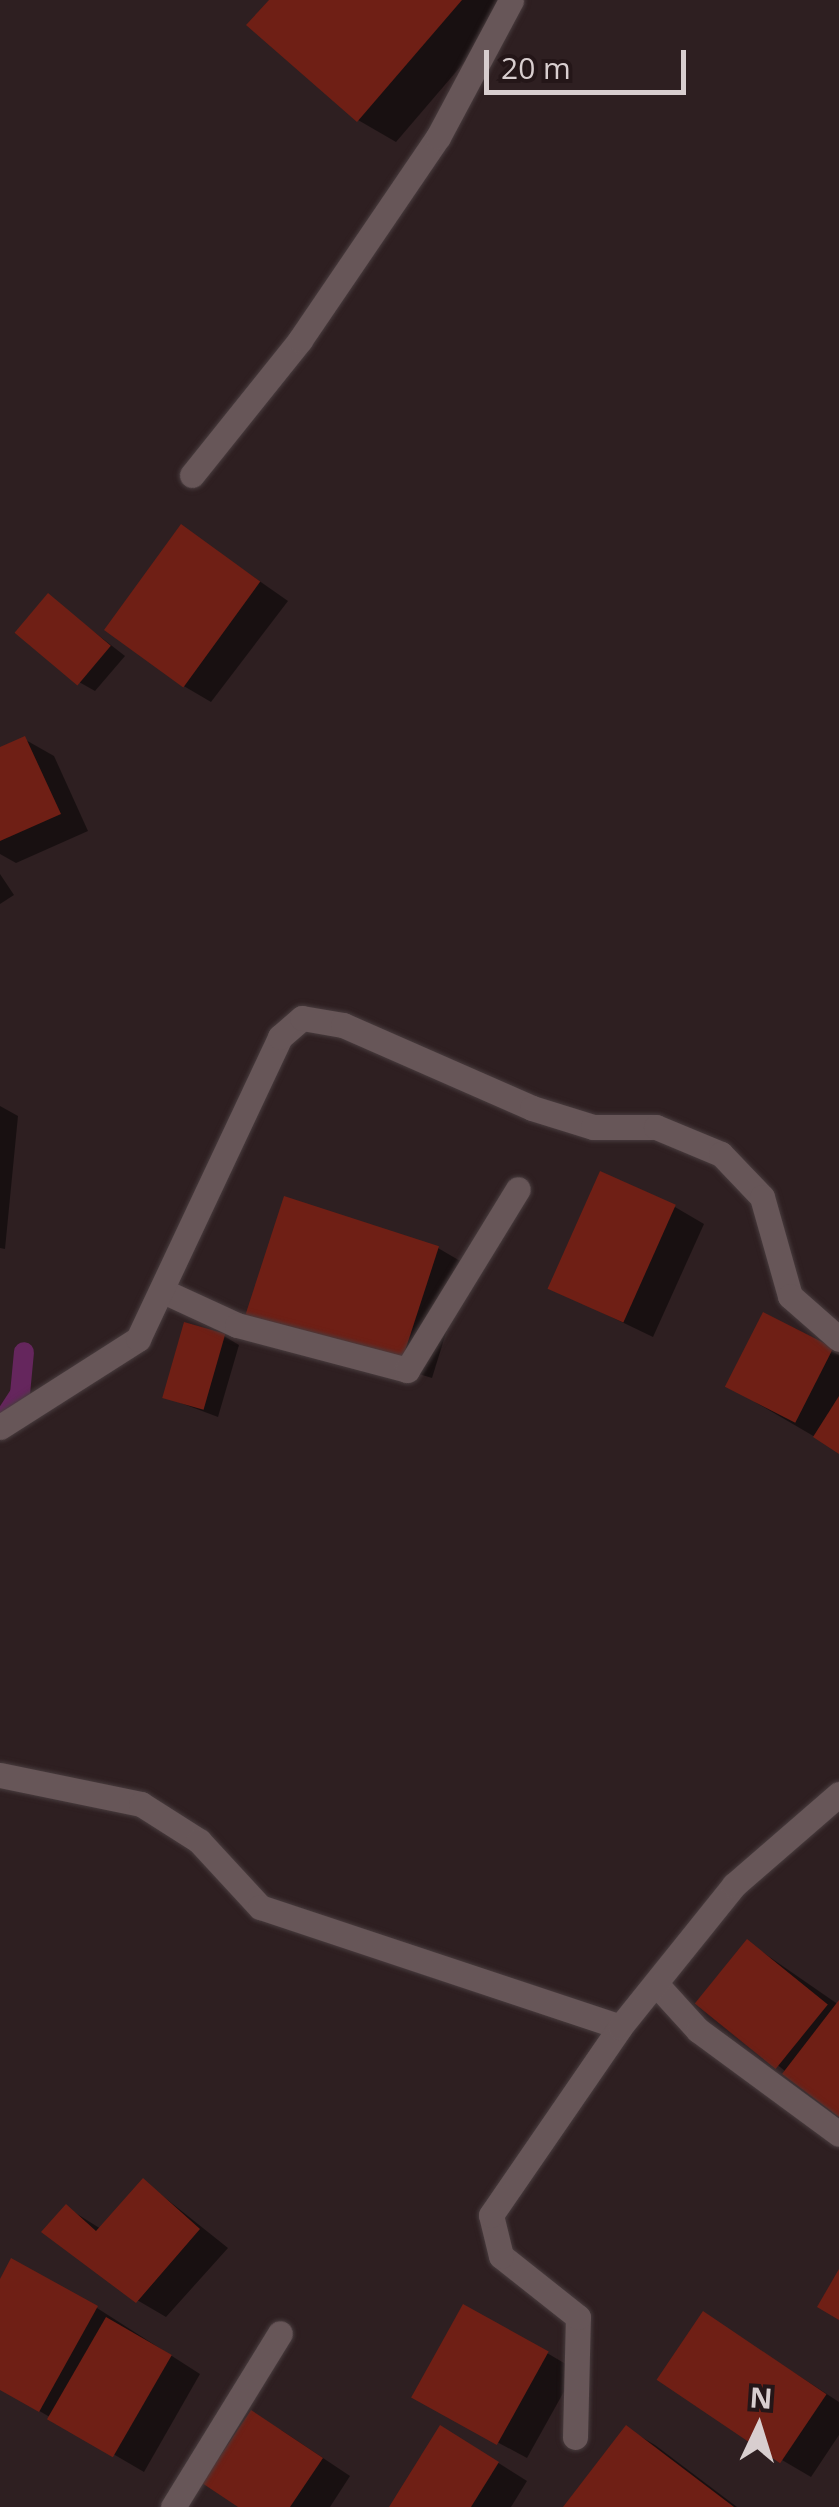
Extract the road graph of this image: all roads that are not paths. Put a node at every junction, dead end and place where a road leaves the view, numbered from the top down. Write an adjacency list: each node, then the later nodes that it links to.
1 (512, 0): 2 (street)
2 (192, 475)
3 (518, 1189): 4 (street)
4 (164, 1292): 5 (street); 6 (street)
5 (839, 1339)
6 (0, 1428)
7 (0, 1775): 10 (street)
8 (839, 1794): 9 (street)
9 (658, 1984): 10 (street); 11 (street)
10 (620, 2027): 13 (street)
11 (839, 2134)
12 (280, 2333): 14 (street)
13 (575, 2437)
14 (173, 2507)

